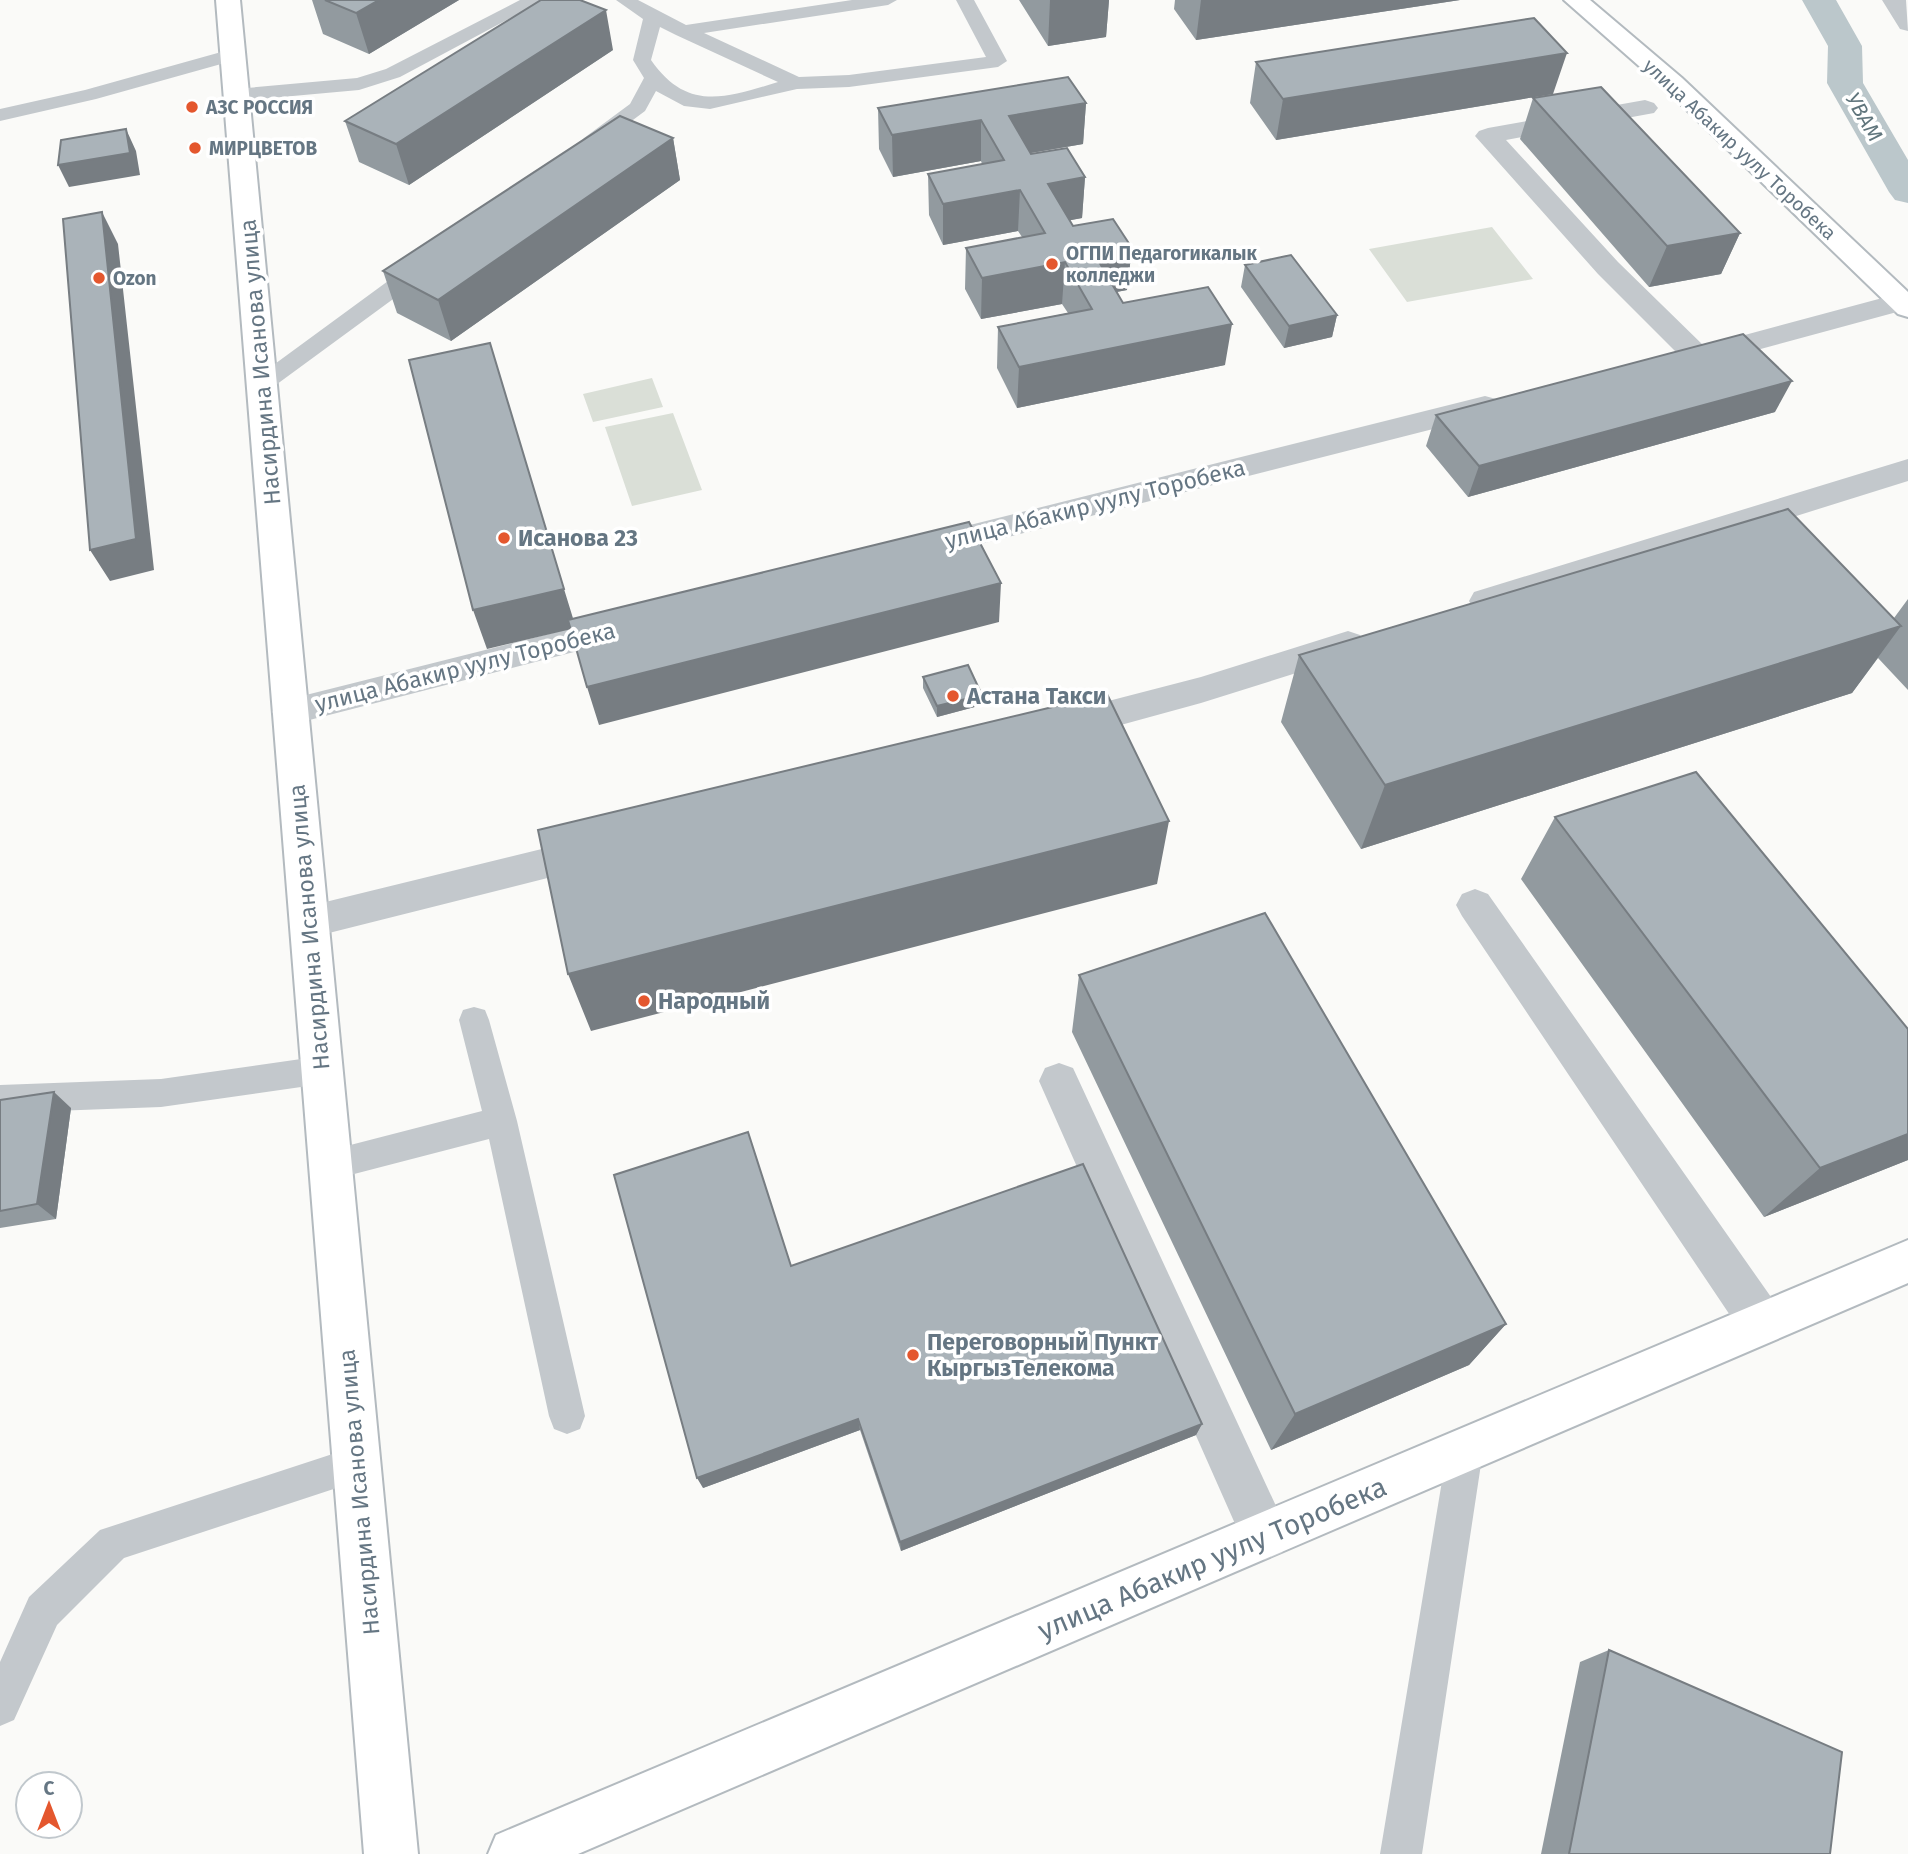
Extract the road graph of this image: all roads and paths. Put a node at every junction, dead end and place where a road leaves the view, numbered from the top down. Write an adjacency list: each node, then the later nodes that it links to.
1 (228, 0): 11 (main road, Насирдина Исанова улица)
2 (535, 0): 14 (lane)
3 (625, 0): 8 (lane)
4 (888, 0): 10 (lane)
5 (965, 0): 13 (lane)
6 (1576, 0): 19 (main road, улица Абакир уулу Торобека)
7 (1894, 0): 9 (street)
8 (653, 17): 10 (lane); 12 (lane)
9 (1908, 24)
10 (683, 31): 13 (lane)
11 (232, 55): 14 (main road, Насирдина Исанова улица); 16 (lane)
12 (652, 81): 13 (lane); 17 (lane)
13 (796, 83)
14 (236, 95): 22 (main road, Насирдина Исанова улица)
15 (1645, 108): 20 (street, улица Абакир уулу Торобека)
16 (0, 115)
17 (572, 156)
18 (439, 254): 22 (lane)
19 (1905, 305): 20 (street, улица Абакир уулу Торобека)
20 (1698, 357): 21 (street, улица Абакир уулу Торобека)
21 (1658, 366)
22 (261, 385): 29 (main road, Насирдина Исанова улица)
23 (1512, 400): 25 (street, улица Абакир уулу Торобека)
24 (1908, 470): 26 (street)
25 (902, 554)
26 (1458, 609)
27 (652, 620): 29 (street, улица Абакир уулу Торобека)
28 (1381, 634): 30 (street)
29 (290, 712): 33 (main road, Насирдина Исанова улица)
30 (1040, 733)
31 (623, 844): 33 (street)
32 (1475, 905): 41 (street)
33 (309, 922): 35 (main road, Насирдина Исанова улица)
34 (474, 1020): 38 (lane)
35 (322, 1070): 37 (lane); 39 (main road, Насирдина Исанова улица)
36 (1059, 1081): 45 (street)
37 (0, 1099)
38 (501, 1121): 39 (lane); 42 (lane)
39 (331, 1165): 44 (main road, Насирдина Исанова улица)
40 (1908, 1261): 41 (main road, улица Абакир уулу Торобека)
41 (1762, 1323): 43 (main road, улица Абакир уулу Торобека)
42 (567, 1416)
43 (1465, 1451): 45 (main road, улица Абакир уулу Торобека); 49 (lane)
44 (357, 1464): 46 (lane); 47 (main road, Насирдина Исанова улица)
45 (1265, 1536): 48 (main road, улица Абакир уулу Торобека)
46 (0, 1706)
47 (391, 1854)
48 (515, 1854)
49 (1401, 1854)

